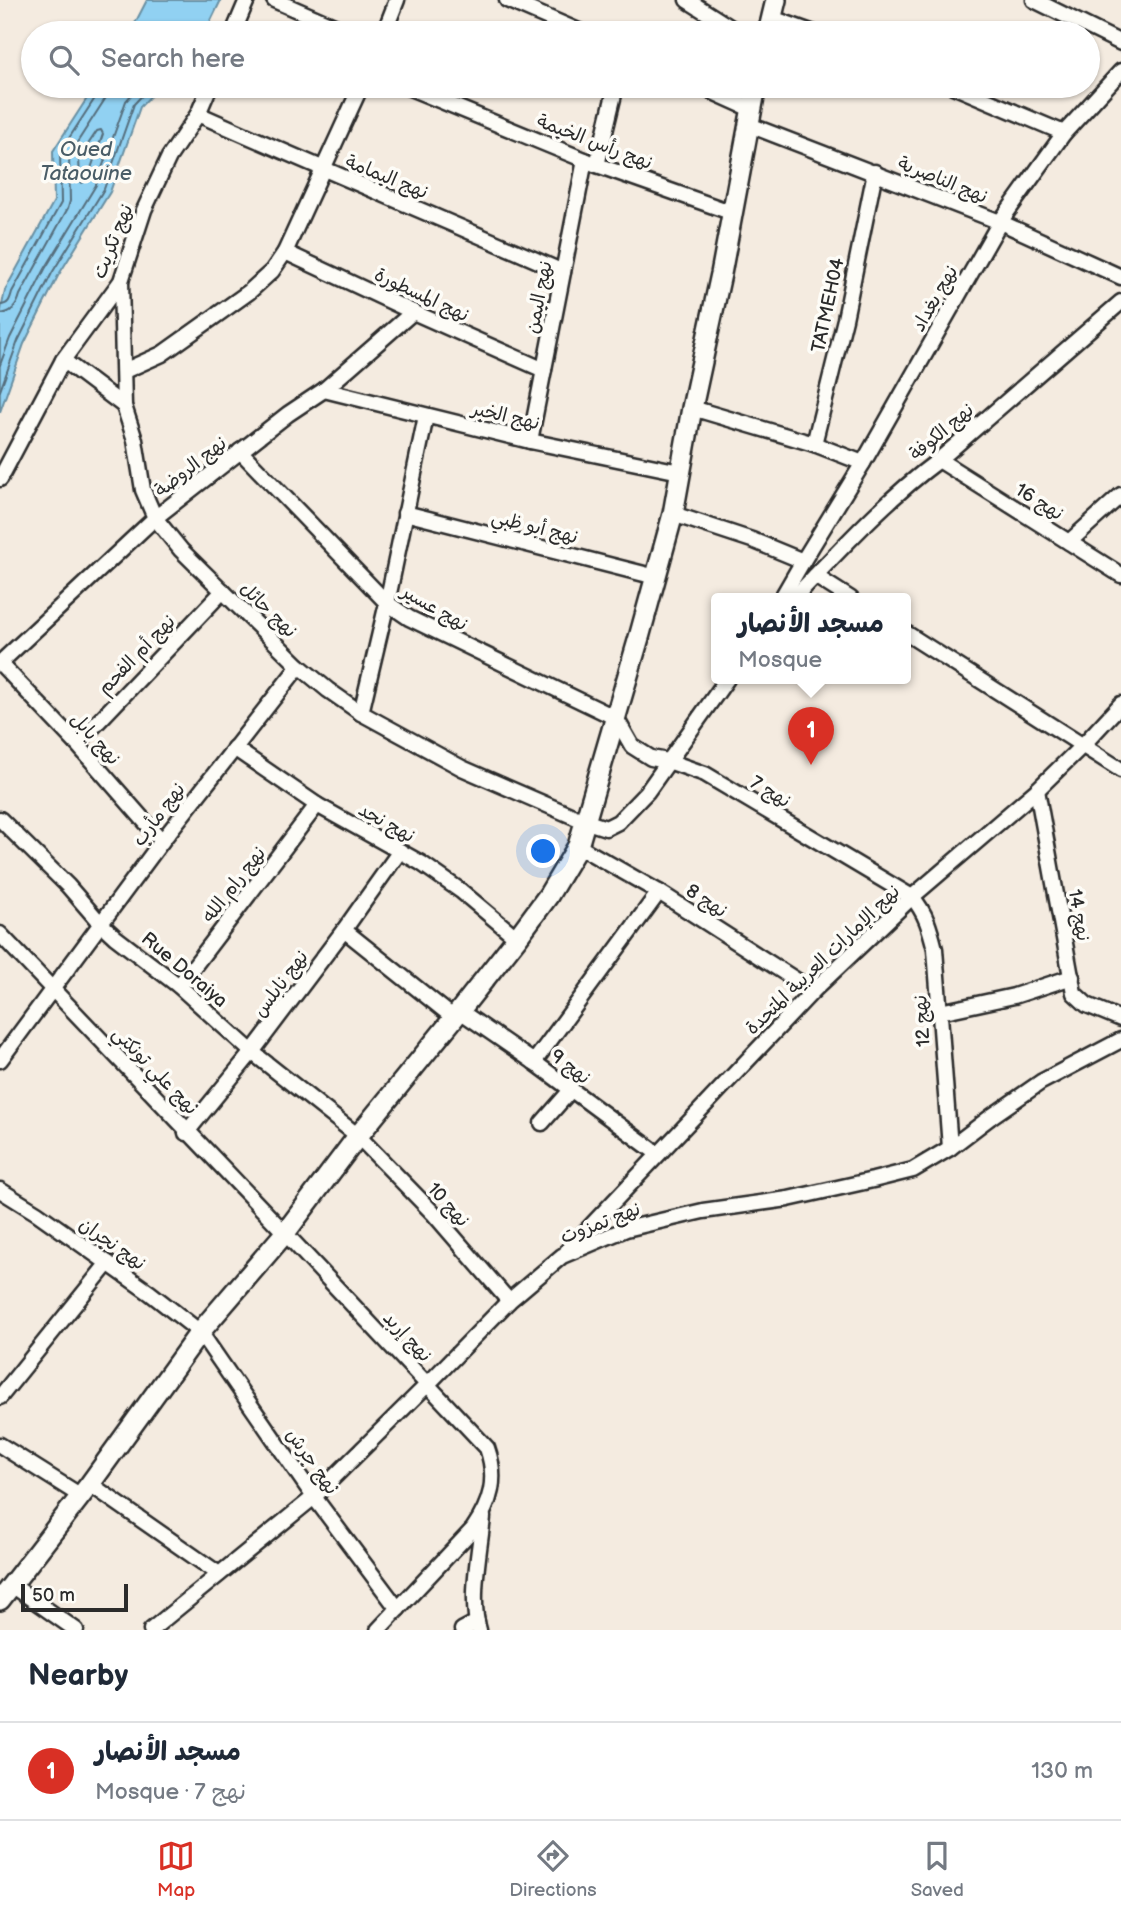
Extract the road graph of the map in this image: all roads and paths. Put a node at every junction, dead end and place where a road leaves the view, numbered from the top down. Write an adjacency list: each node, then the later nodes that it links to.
1 (247, 0): 7 (street)
2 (274, 0): 8 (street)
3 (397, 0): 9 (street)
4 (507, 0): 10 (street)
5 (687, 0): 11 (street)
6 (1034, 0): 12 (street)
7 (238, 21)
8 (322, 21)
9 (389, 21)
10 (555, 21)
11 (720, 21)
12 (1076, 21)
13 (1100, 33): 14 (street)
14 (1121, 43)
15 (1121, 71): 16 (street, نهج بغداد)
16 (1100, 94)
17 (205, 98): 25 (street, نهج تكريت)
18 (355, 98): 29 (street)
19 (434, 98): 28 (street, نهج رأس الخيمة)
20 (612, 98): 28 (street, نهج اليمن)
21 (720, 98): 26 (street, نهج الناصرية)
22 (753, 98): 26 (main road)
23 (981, 98): 27 (street)
24 (1096, 98): 27 (street, نهج بغداد)
25 (198, 114): 29 (street, نهج اليمامة); 36 (street, نهج تكريت)
26 (749, 116): 30 (street, نهج الناصرية); 31 (main road)
27 (1064, 133): 32 (street, نهج بغداد)
28 (591, 162): 31 (street, نهج رأس الخيمة); 34 (street, نهج اليمن)
29 (322, 170): 33 (street); 34 (street, نهج اليمامة)
30 (874, 172): 32 (street, نهج الناصرية); 47 (street, TATMEH04)
31 (733, 213): 44 (main road)
32 (1000, 222): 35 (street, نهج الناصرية); 50 (street, نهج بغداد)
33 (285, 252): 38 (street, نهج المسطورة); 41 (street)
34 (563, 272): 40 (street, نهج اليمن)
35 (1121, 276)
36 (121, 281): 39 (street, نهج تكريت); 41 (street, نهج حائل)
37 (1121, 302): 49 (street, نهج الكوفة)
38 (413, 312): 40 (street, نهج المسطورة); 42 (street, نهج الروضة)
39 (63, 360): 43 (street); 52 (street, نهج تكريت)
40 (544, 370): 46 (street, نهج اليمن)
41 (124, 371): 43 (street, نهج حائل)
42 (324, 390): 45 (street, نهج الخبر); 48 (street, نهج الروضة)
43 (124, 406): 56 (street, نهج حائل)
44 (692, 408): 47 (street); 51 (main road)
45 (426, 416): 46 (street, نهج الخبر); 54 (street)
46 (530, 441): 51 (street, نهج الخبر)
47 (814, 444): 50 (street)
48 (240, 451): 56 (street, نهج الروضة); 66 (street, نهج عسير)
49 (939, 460): 57 (street, نهج 16); 60 (street, نهج الكوفة)
50 (863, 463): 58 (street, نهج بغداد)
51 (680, 472): 55 (main road)
52 (0, 479)
53 (1121, 495): 57 (street)
54 (405, 513): 61 (street, نهج أبو ظبي); 66 (street)
55 (673, 514): 58 (street); 61 (main road)
56 (155, 517): 62 (street, نهج حائل); 68 (street, نهج الروضة)
57 (1069, 542): 59 (street, نهج 16)
58 (803, 561): 63 (street, نهج بغداد)
59 (1121, 575)
60 (815, 576): 64 (street, نهج الكوفة); 65 (street)
61 (656, 577): 73 (main road)
62 (223, 591): 69 (street, نهج حائل); 74 (street, نهج أم الفحم)
63 (784, 593)
64 (799, 593)
65 (842, 593)
66 (387, 603): 72 (street); 73 (street, نهج عسير)
67 (911, 637): 75 (street)
68 (0, 663): 74 (street, نهج بابل)
69 (299, 666): 72 (street, نهج حائل); 76 (street, نهج مأرب)
70 (723, 684): 77 (street)
71 (1121, 704): 75 (street, نهج الإمارات العربية المتحدة)
72 (361, 713): 82 (street, نهج حائل)
73 (616, 719): 77 (street, نهج 7); 82 (main road)
74 (76, 744): 83 (street, نهج بابل)
75 (1083, 745): 78 (street); 79 (street, نهج الإمارات العربية المتحدة)
76 (234, 748): 80 (street, نهج نجد); 83 (street, نهج مأرب)
77 (668, 761): 82 (street); 87 (street, نهج 7)
78 (1121, 770)
79 (1037, 790): 87 (street, نهج الإمارات العربية المتحدة); 92 (street, نهج 14)
80 (317, 805): 85 (street, نهج نجد); 93 (street, نهج رام الله)
81 (0, 818): 88 (street, Rue Doraiya)
82 (584, 821): 84 (main road)
83 (162, 841): 88 (street, نهج مأرب)
84 (578, 846): 86 (street, نهج 8); 91 (main road)
85 (400, 851): 89 (street, نهج نابلس); 91 (street, نهج نجد)
86 (659, 892): 95 (street, نهج 8); 102 (street)
87 (912, 897): 95 (street, نهج الإمارات العربية المتحدة); 96 (street, نهج 12)
88 (100, 923): 93 (street, Rue Doraiya); 94 (street, نهج مأرب)
89 (344, 930): 97 (street, نهج 9); 100 (street, نهج نابلس)
90 (0, 934): 94 (street, نهج علي تونكتي)
91 (517, 938): 97 (main road)
92 (1072, 977): 96 (street); 98 (street, نهج 14)
93 (178, 986): 100 (street, Rue Doraiya)
94 (51, 989): 101 (street, نهج مأرب); 105 (street, نهج علي تونكتي)
95 (813, 991): 108 (street, نهج الإمارات العربية المتحدة)
96 (940, 1012): 107 (street, نهج 12)
97 (457, 1014): 102 (street, نهج 9); 106 (main road)
98 (1121, 1019)
99 (1121, 1040): 107 (street, نهج تمزوت)
100 (252, 1052): 105 (street, نهج نابلس); 106 (street, Rue Doraiya)
101 (0, 1059)
102 (534, 1062): 103 (street, نهج 9)
103 (571, 1090): 104 (street); 108 (street, نهج 9)
104 (542, 1123)
105 (187, 1132): 110 (street, نهج علي تونكتي)
106 (358, 1136): 110 (main road); 113 (street, نهج 10)
107 (950, 1148): 111 (street, نهج تمزوت)
108 (657, 1154): 111 (street, نهج الإمارات العربية المتحدة)
109 (0, 1190): 112 (street, نهج نجران)
110 (285, 1233): 114 (main road); 115 (street, نهج إربد)
111 (562, 1256): 113 (street, نهج تمزوت)
112 (108, 1264): 114 (street, نهج نجران); 116 (street)
113 (509, 1301): 115 (street, نهج تمزوت)
114 (200, 1332): 118 (main road); 119 (street, نهج جرش)
115 (427, 1385): 119 (street, نهج تمزوت); 120 (street, نهج إربد)
116 (0, 1397)
117 (0, 1445): 118 (street)
118 (85, 1490): 121 (street); 122 (main road)
119 (314, 1497): 121 (street, نهج تمزوت); 124 (street, نهج جرش)
120 (483, 1514): 124 (street); 125 (street)
121 (219, 1574): 127 (street, نهج تمزوت)
122 (12, 1585): 123 (main road); 126 (street)
123 (0, 1601)
124 (398, 1609): 128 (street)
125 (478, 1626): 129 (street)
126 (75, 1630)
127 (151, 1630)
128 (378, 1630)
129 (462, 1630)

